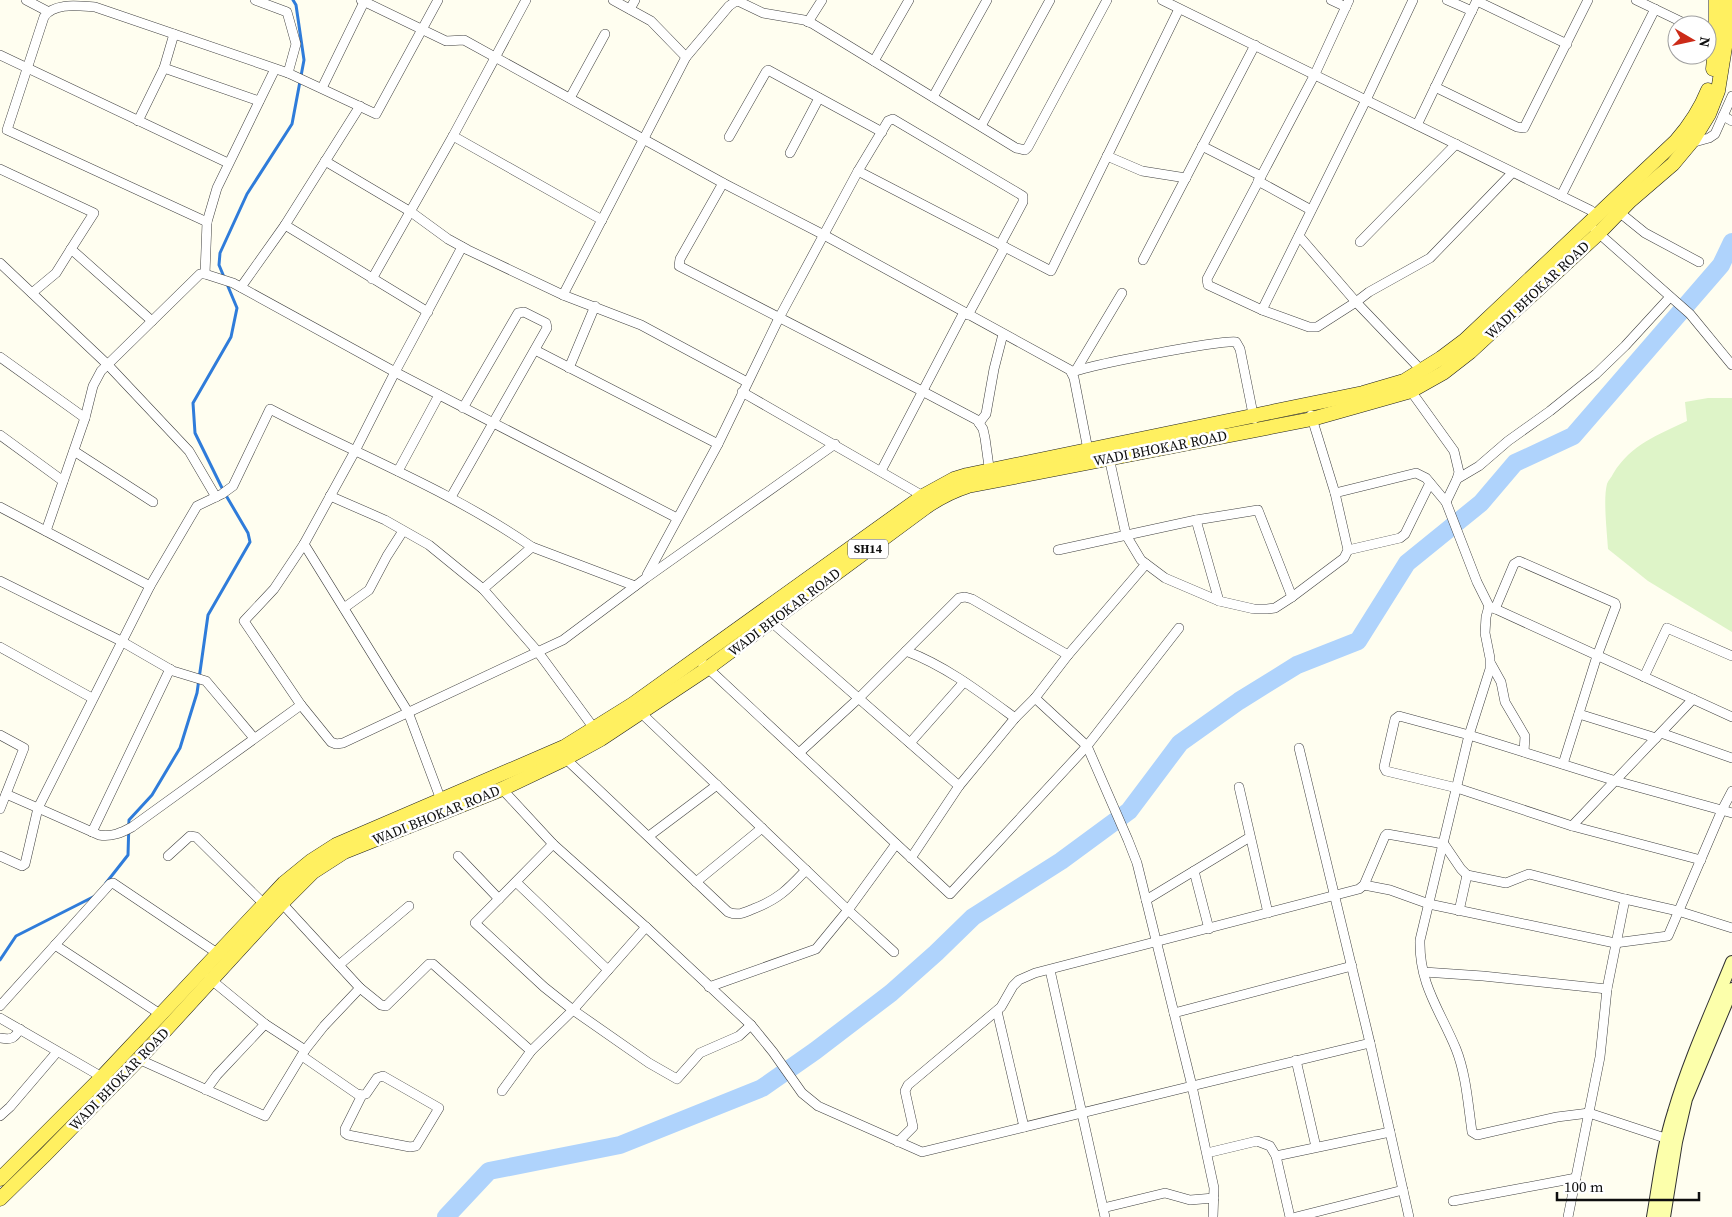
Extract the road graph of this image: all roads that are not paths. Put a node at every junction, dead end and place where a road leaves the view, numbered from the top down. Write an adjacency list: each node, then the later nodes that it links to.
1 (26, 0): 27 (street)
2 (255, 0): 47 (street)
3 (438, 0): 32 (street)
4 (526, 0): 40 (street)
5 (613, 0): 24 (street)
6 (636, 0): 24 (street)
7 (736, 0): 31 (street); 39 (street)
8 (822, 0): 31 (street)
9 (909, 0): 41 (street)
10 (987, 0): 52 (street)
11 (1050, 0): 62 (street)
12 (1107, 0): 62 (street)
13 (1162, 0): 25 (street)
14 (1330, 0): 23 (street)
15 (1413, 0): 55 (street)
16 (1447, 0): 28 (street)
17 (1588, 0): 36 (street)
18 (1636, 0): 26 (street)
19 (1716, 0): 30 (main road, WADI BHOKAR ROAD / SH14)
20 (1727, 0): 35 (main road, WADI BHOKAR ROAD / SH14)
21 (363, 1): 32 (street); 50 (street)
22 (1477, 1): 28 (street); 36 (street)
23 (1348, 3): 48 (street)
24 (630, 9): 39 (street)
25 (1179, 9): 37 (street); 72 (street)
26 (1655, 9): 29 (street); 81 (street)
27 (47, 11): 33 (street); 45 (street)
28 (1472, 11): 49 (street)
29 (1667, 15)
30 (1716, 15)
31 (808, 22): 41 (street)
32 (422, 30): 40 (street); 57 (street)
33 (174, 34): 44 (street); 46 (street)
34 (605, 34): 53 (street)
35 (1717, 35)
36 (1567, 44): 49 (street)
37 (1255, 45): 48 (street); 70 (street)
38 (0, 55): 45 (street)
39 (686, 57): 67 (street)
40 (495, 58): 53 (street); 65 (street)
41 (874, 61): 52 (street)
42 (1717, 64): 69 (main road, WADI BHOKAR ROAD / SH14)
43 (1713, 65): 85 (main road, WADI BHOKAR ROAD / SH14)
44 (164, 68): 56 (street); 59 (street)
45 (27, 69): 59 (street); 63 (street)
46 (275, 69): 47 (street); 56 (street)
47 (290, 74): 50 (street)
48 (1315, 74): 55 (street); 79 (street)
49 (1435, 87): 61 (street)
50 (322, 88): 57 (street)
51 (1732, 96): 58 (street)
52 (933, 97): 62 (street)
53 (570, 98): 67 (street)
54 (819, 98): 64 (street); 66 (street); 71 (street)
55 (1366, 100): 61 (street); 82 (street)
56 (259, 101): 74 (street)
57 (360, 106): 73 (street)
58 (1723, 116): 60 (street); 69 (street)
59 (138, 121): 74 (street)
60 (1732, 121)
61 (1417, 125): 68 (street)
62 (981, 126)
63 (4, 128): 87 (street)
64 (882, 132): 76 (street); 93 (street)
65 (453, 136): 83 (street); 86 (street)
66 (729, 137)
67 (644, 139): 80 (street); 86 (street)
68 (1456, 144): 77 (street); 92 (street)
69 (1690, 144): 84 (main road, WADI BHOKAR ROAD / SH14)
70 (1202, 146): 78 (street); 79 (street)
71 (790, 153)
72 (1107, 156): 78 (street); 93 (street)
73 (325, 161): 83 (street); 88 (street)
74 (228, 164): 87 (street)
75 (0, 169): 95 (street)
76 (858, 171): 90 (street); 93 (street)
77 (1512, 173): 81 (street); 106 (street)
78 (1186, 178): 96 (street)
79 (1260, 179): 82 (street); 108 (street)
80 (723, 183): 90 (street); 111 (street)
81 (1562, 196): 85 (street)
82 (1311, 210): 91 (street)
83 (410, 212): 94 (street); 100 (street)
84 (1619, 212): 89 (main road, WADI BHOKAR ROAD / SH14); 97 (street)
85 (1592, 219): 89 (street); 119 (main road, WADI BHOKAR ROAD / SH14)
86 (602, 220): 104 (street)
87 (207, 222): 99 (street)
88 (285, 225): 100 (street); 101 (street)
89 (1599, 233): 105 (street); 123 (main road, WADI BHOKAR ROAD / SH14)
90 (824, 235): 110 (street); 111 (street)
91 (1299, 236): 106 (street); 108 (street)
92 (1360, 242)
93 (1002, 246): 110 (street)
94 (462, 247): 104 (street); 109 (street)
95 (71, 249): 102 (street); 112 (street)
96 (1143, 260)
97 (1698, 262)
98 (0, 263): 102 (street)
99 (206, 274): 101 (street); 112 (street)
100 (372, 278): 109 (street)
101 (237, 285): 120 (street)
102 (32, 293): 116 (street)
103 (1122, 293): 121 (street)
104 (563, 295): 107 (street)
105 (1670, 297): 117 (street); 143 (street)
106 (1356, 302): 108 (street); 119 (street)
107 (595, 306): 118 (street); 122 (street)
108 (1262, 310)
109 (428, 312): 120 (street)
110 (966, 314): 113 (street); 124 (street)
111 (779, 318): 122 (street); 124 (street)
112 (152, 322): 116 (street)
113 (1004, 334): 121 (street); 130 (street)
114 (535, 350): 118 (street); 127 (street); 132 (street)
115 (0, 357): 129 (street)
116 (108, 365): 129 (street); 147 (street)
117 (1732, 365)
118 (569, 368): 134 (street)
119 (1422, 371): 123 (main road, WADI BHOKAR ROAD / SH14)
120 (395, 372): 126 (street); 137 (street)
121 (1074, 372): 131 (street); 139 (street)
122 (747, 382): 125 (street)
123 (1408, 386): 128 (main road, WADI BHOKAR ROAD / SH14); 143 (street)
124 (922, 390): 130 (street); 141 (street)
125 (742, 392): 134 (street); 135 (street)
126 (439, 396): 127 (street); 140 (street)
127 (463, 408): 132 (street)
128 (1310, 412): 131 (main road, WADI BHOKAR ROAD / SH14); 146 (street)
129 (85, 418): 136 (street)
130 (980, 423): 142 (street)
131 (1255, 423): 138 (main road, WADI BHOKAR ROAD / SH14)
132 (494, 424): 150 (street); 154 (street)
133 (0, 435): 144 (street)
134 (718, 444): 154 (street)
135 (835, 444): 141 (street); 164 (street)
136 (74, 451): 144 (street); 151 (street)
137 (355, 451): 140 (street); 147 (street); 148 (street)
138 (1108, 452): 139 (main road, WADI BHOKAR ROAD / SH14); 158 (street)
139 (1089, 456): 142 (main road, WADI BHOKAR ROAD / SH14)
140 (398, 471): 150 (street)
141 (881, 471): 149 (street)
142 (990, 476): 149 (main road, WADI BHOKAR ROAD / SH14); 173 (main road, WADI BHOKAR ROAD / SH14)
143 (1457, 479): 152 (street)
144 (63, 481): 156 (street)
145 (1430, 483): 146 (street); 152 (street); 162 (street)
146 (1335, 493): 162 (street)
147 (219, 496): 166 (street)
148 (330, 496): 157 (street); 159 (street)
149 (922, 496): 173 (main road, WADI BHOKAR ROAD / SH14)
150 (451, 497): 160 (street)
151 (153, 502)
152 (1447, 504): 172 (street)
153 (0, 506): 156 (street)
154 (677, 518): 164 (street)
155 (1196, 520): 158 (street); 169 (street); 170 (street)
156 (46, 531): 166 (street)
157 (403, 531): 168 (street); 171 (street)
158 (1126, 535): 161 (street); 163 (street)
159 (304, 544): 171 (street); 192 (street)
160 (532, 547): 167 (street); 168 (street)
161 (1058, 550)
162 (1348, 550): 169 (street)
163 (1146, 564): 170 (street); 179 (street)
164 (646, 578): 167 (street)
165 (0, 581): 175 (street)
166 (150, 586): 175 (street)
167 (636, 586): 178 (street)
168 (483, 589): 178 (street)
169 (1292, 597): 170 (street)
170 (1219, 601)
171 (344, 608): 194 (street)
172 (1492, 608): 180 (street); 180 (street); 183 (street)
173 (765, 617): 182 (main road, WADI BHOKAR ROAD / SH14); 184 (main road, WADI BHOKAR ROAD / SH14); 189 (street)
174 (1179, 628): 204 (street)
175 (121, 641): 185 (street); 188 (street)
176 (0, 647): 188 (street)
177 (906, 651): 179 (street); 187 (street); 189 (street)
178 (538, 652): 194 (street); 198 (street)
179 (1068, 655): 190 (street)
180 (1597, 656): 186 (street); 195 (street)
181 (1732, 656): 186 (street)
182 (697, 658): 184 (street); 193 (main road, WADI BHOKAR ROAD / SH14)
183 (1491, 664): 200 (street); 206 (street)
184 (708, 668): 193 (main road, WADI BHOKAR ROAD / SH14); 207 (street)
185 (170, 669): 202 (street); 226 (street)
186 (1644, 677): 191 (street)
187 (964, 682): 197 (street); 203 (street)
188 (92, 698): 220 (street)
189 (859, 698): 203 (street); 207 (street)
190 (1035, 698): 197 (street); 204 (street)
191 (1693, 699): 196 (street); 201 (street)
192 (301, 705): 194 (street); 202 (street)
193 (637, 709): 198 (main road, WADI BHOKAR ROAD / SH14); 212 (street)
194 (408, 712): 219 (street)
195 (1579, 714): 201 (street); 210 (street)
196 (1732, 716)
197 (1015, 718): 213 (street)
198 (598, 734): 209 (main road, WADI BHOKAR ROAD / SH14); 219 (main road, WADI BHOKAR ROAD / SH14)
199 (0, 735): 218 (street)
200 (1469, 735): 206 (street); 215 (street); 215 (street)
201 (1658, 736): 208 (street); 211 (street)
202 (254, 738): 226 (street)
203 (910, 743): 213 (street)
204 (1087, 746): 235 (street); 246 (street)
205 (1299, 748): 243 (street)
206 (1524, 752): 210 (street)
207 (799, 753): 230 (street)
208 (1732, 758)
209 (566, 759): 216 (main road, WADI BHOKAR ROAD / SH14); 227 (street)
210 (1563, 764): 211 (street)
211 (1616, 780): 222 (street); 224 (street)
212 (717, 785): 225 (street); 227 (street)
213 (959, 786): 235 (street)
214 (1239, 787): 228 (street)
215 (1458, 788): 224 (street); 231 (street)
216 (502, 789): 229 (street); 247 (main road, WADI BHOKAR ROAD / SH14)
217 (1732, 791): 222 (street)
218 (6, 794): 220 (street); 221 (street)
219 (441, 800): 247 (main road, WADI BHOKAR ROAD / SH14)
220 (38, 808): 226 (street); 232 (street)
221 (0, 809)
222 (1722, 810): 223 (street); 236 (street)
223 (1732, 813)
224 (1572, 826): 236 (street)
225 (762, 828): 237 (street); 241 (street)
226 (92, 832)
227 (649, 836): 241 (street)
228 (1250, 837): 238 (street); 253 (street)
229 (553, 844): 240 (street); 254 (street)
230 (896, 844): 235 (street); 250 (street)
231 (1444, 844): 239 (street); 242 (street); 248 (street)
232 (0, 856)
233 (168, 856): 247 (street)
234 (458, 856): 244 (street)
235 (911, 858)
236 (1701, 860): 252 (street)
237 (806, 870): 241 (street); 250 (street)
238 (1194, 871): 246 (street); 256 (street)
239 (1467, 875): 245 (street); 251 (street)
240 (516, 882): 244 (street); 265 (street)
241 (696, 882)
242 (1364, 885): 243 (street); 248 (street)
243 (1336, 896): 253 (street); 264 (street)
244 (499, 899): 275 (street)
245 (1625, 899): 252 (street); 258 (street)
246 (1146, 900): 257 (street)
247 (273, 901): 261 (main road, WADI BHOKAR ROAD / SH14); 263 (street); 269 (main road, WADI BHOKAR ROAD / SH14)
248 (1429, 904): 251 (street); 268 (street)
249 (409, 906): 263 (street)
250 (848, 910): 260 (street); 271 (street)
251 (1459, 911): 258 (street)
252 (1678, 911): 255 (street); 258 (street)
253 (1268, 913): 256 (street)
254 (646, 927): 265 (street); 271 (street)
255 (1732, 928)
256 (1209, 929): 257 (street)
257 (1156, 942): 266 (street); 277 (street)
258 (1615, 943): 273 (street)
259 (55, 945): 261 (street); 274 (street); 278 (street)
260 (894, 952)
261 (217, 953): 267 (main road, WADI BHOKAR ROAD / SH14)
262 (1732, 962): 270 (street)
263 (339, 965): 272 (street)
264 (1352, 966): 277 (street); 284 (street)
265 (608, 970): 275 (street)
266 (1050, 970): 276 (street); 296 (street)
267 (200, 971): 269 (street); 278 (main road, WADI BHOKAR ROAD / SH14)
268 (1424, 972): 273 (street); 297 (street)
269 (211, 980): 280 (street); 289 (main road, WADI BHOKAR ROAD / SH14)
270 (1730, 982): 301 (street)
271 (709, 987): 281 (street)
272 (360, 988): 285 (street); 288 (street)
273 (1607, 989): 297 (street)
274 (0, 1006)
275 (573, 1010): 281 (street); 285 (street)
276 (997, 1011): 299 (street); 302 (street)
277 (1174, 1013): 292 (street)
278 (160, 1014): 287 (main road, WADI BHOKAR ROAD / SH14)
279 (0, 1018): 282 (street)
280 (265, 1024): 288 (street); 293 (street)
281 (751, 1025): 302 (street)
282 (20, 1030): 283 (street); 286 (street)
283 (0, 1038)
284 (1370, 1043): 290 (street); 300 (street)
285 (531, 1051): 294 (street)
286 (57, 1052): 291 (street); 298 (street)
287 (125, 1052): 289 (street); 291 (main road, WADI BHOKAR ROAD / SH14)
288 (304, 1053): 293 (street); 295 (street)
289 (139, 1060): 293 (street); 310 (main road, WADI BHOKAR ROAD / SH14)
290 (1296, 1060): 292 (street); 303 (street)
291 (102, 1077): 307 (main road, WADI BHOKAR ROAD / SH14)
292 (1192, 1086): 296 (street); 304 (street)
293 (206, 1090)
294 (502, 1092)
295 (362, 1095): 295 (street)
296 (1081, 1113): 299 (street); 312 (street)
297 (1589, 1113): 301 (street); 306 (street)
298 (0, 1116)
299 (1024, 1128): 302 (street)
300 (1390, 1132): 303 (street); 308 (street)
301 (1671, 1140): 318 (street); 319 (street)
302 (898, 1142)
303 (1316, 1147): 305 (street)
304 (1207, 1153): 305 (street); 309 (street)
305 (1276, 1156): 314 (street)
306 (1576, 1178): 311 (street); 317 (street)
307 (0, 1179)
308 (1403, 1190): 315 (street); 316 (street)
309 (1214, 1198): 312 (street); 313 (street)
310 (0, 1199)
311 (1453, 1201)
312 (1104, 1213)
313 (1213, 1217)
314 (1290, 1217)
315 (1296, 1217)
316 (1409, 1217)
317 (1568, 1217)
318 (1654, 1217)
319 (1664, 1217)

